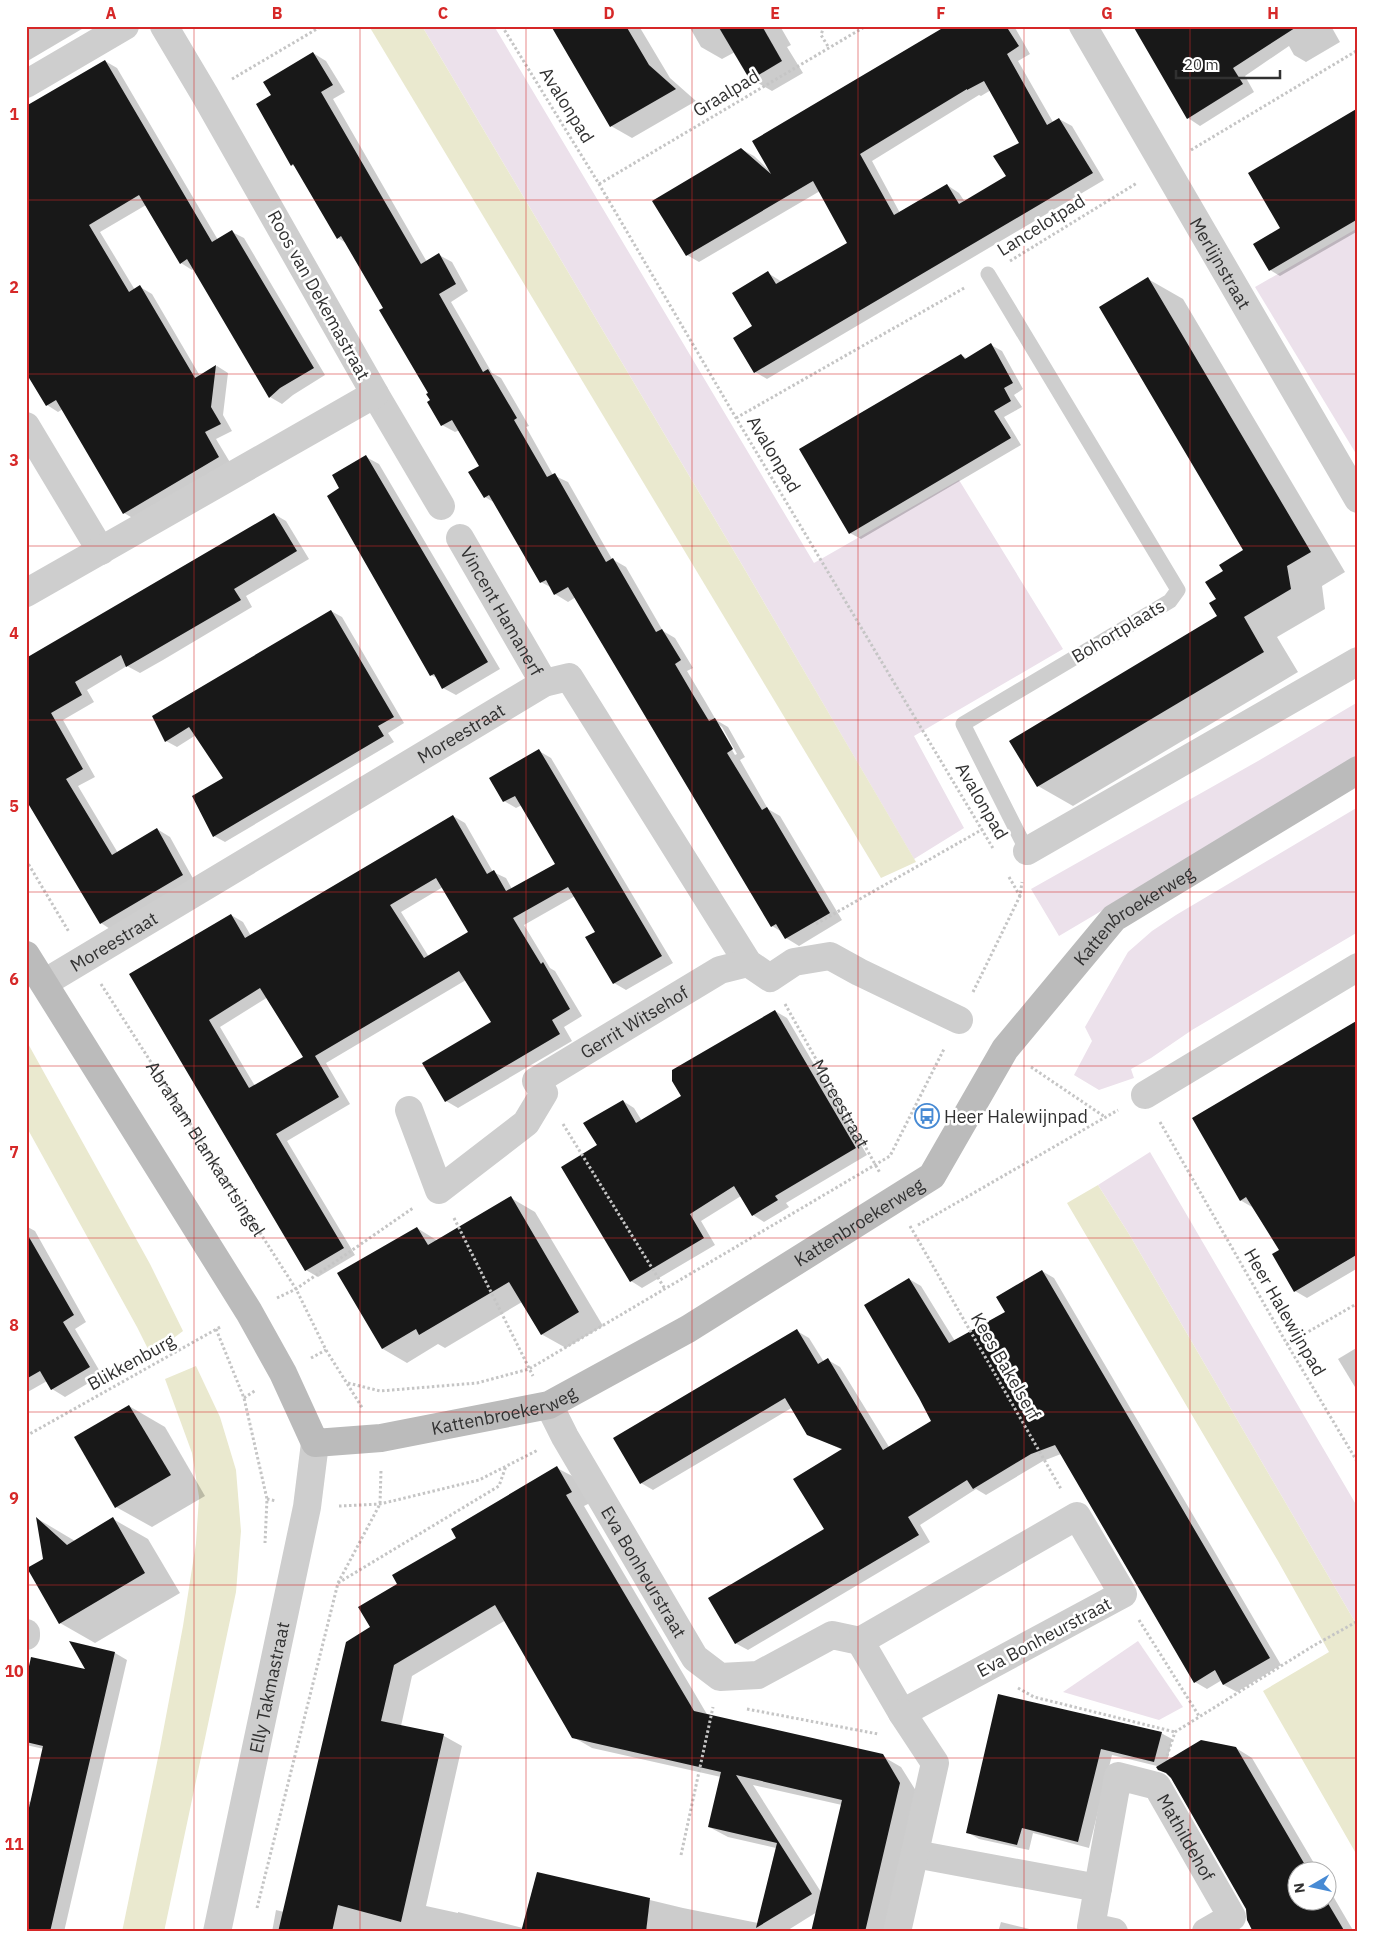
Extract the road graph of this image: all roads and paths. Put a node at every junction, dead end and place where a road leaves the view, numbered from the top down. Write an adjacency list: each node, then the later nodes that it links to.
1 (164, 26): 11 (street, Roos van Dekemastraat)
2 (322, 26): 11 (path)
3 (502, 26): 13 (path, Avalonpad)
4 (824, 26): 8 (path)
5 (866, 26): 8 (path, Graalpad)
6 (1083, 26): 12 (street, Merlijnstraat)
7 (123, 27): 10 (street)
8 (829, 48): 13 (path, Graalpad)
9 (1358, 50): 12 (path, Lancelotpad)
10 (26, 84)
11 (205, 95): 15 (street, Roos van Dekemastraat)
12 (1164, 166): 14 (path, Lancelotpad); 18 (street, Merlijnstraat)
13 (600, 184): 16 (path, Avalonpad)
14 (988, 274): 16 (path, Lancelotpad); 27 (lane, Bohortplaats)
15 (375, 394): 19 (street); 21 (street, Roos van Dekemastraat)
16 (736, 418): 26 (path, Avalonpad)
17 (26, 426): 21 (street)
18 (1358, 499)
19 (441, 506)
20 (460, 538): 24 (street, Vincent Hamanerf)
21 (101, 551): 22 (street, Roos van Dekemastraat)
22 (26, 592)
23 (1358, 661): 27 (street)
24 (544, 683): 34 (street, Moreestraat); 35 (street, Moreestraat)
25 (1358, 770): 45 (street, Kattenbroekerweg)
26 (983, 829): 28 (path, Avalonpad); 32 (path)
27 (1027, 851): 31 (path, Kattenbroekerweg)
28 (997, 854)
29 (26, 860): 34 (path, Abraham Blankaartsingel)
30 (1006, 871): 31 (path)
31 (1020, 896): 39 (path, Kattenbroekerweg)
32 (809, 928)
33 (26, 954): 38 (street)
34 (85, 958): 38 (street, Moreestraat); 47 (path, Abraham Blankaartsingel)
35 (748, 963): 37 (street, Moreestraat); 40 (street, Gerrit Witsehof)
36 (1358, 967): 41 (street)
37 (770, 978): 39 (street); 43 (path, Moreestraat)
38 (44, 983): 50 (street)
39 (958, 1020): 43 (path, Kattenbroekerweg)
40 (544, 1093): 44 (street, Gerrit Witsehof); 48 (path)
41 (1145, 1095): 46 (path, Kattenbroekerweg); 52 (path, Heer Halewijnpad)
42 (409, 1110): 44 (street)
43 (875, 1165): 45 (path, Moreestraat); 48 (path, Kattenbroekerweg)
44 (440, 1190): 47 (path); 53 (path)
45 (894, 1200): 46 (path, Moreestraat); 55 (street, Kattenbroekerweg)
46 (911, 1229): 62 (path, Kees Bakelserf)
47 (296, 1289): 54 (path, Abraham Blankaartsingel)
48 (665, 1289): 53 (path, Kattenbroekerweg)
49 (1358, 1303): 52 (path)
50 (249, 1312): 51 (path, Blikkenburg); 58 (street)
51 (216, 1329): 56 (path, Blikkenburg); 63 (path)
52 (1287, 1344): 59 (path, Heer Halewijnpad)
53 (529, 1369): 54 (path, Kattenbroekerweg); 55 (path)
54 (347, 1383): 57 (path, Abraham Blankaartsingel)
55 (549, 1405): 57 (street, Kattenbroekerweg); 69 (street, Eva Bonheurstraat)
56 (26, 1436)
57 (382, 1438): 58 (street, Kattenbroekerweg)
58 (315, 1443): 80 (street, Elly Takmastraat)
59 (1358, 1463)
60 (506, 1466): 64 (path)
61 (380, 1504): 64 (path)
62 (1077, 1516): 65 (street, Eva Bonheurstraat); 67 (street)
63 (265, 1546)
64 (338, 1583): 79 (path)
65 (1123, 1594): 68 (street, Eva Bonheurstraat); 72 (path)
66 (1358, 1621): 72 (path)
67 (860, 1641): 69 (street); 71 (street)
68 (984, 1669): 71 (street, Eva Bonheurstraat); 73 (path)
69 (720, 1677): 76 (path)
70 (742, 1709): 74 (path)
71 (902, 1713): 74 (street)
72 (1199, 1716): 73 (path)
73 (1175, 1732): 75 (path)
74 (921, 1742): 77 (street)
75 (1157, 1786): 78 (street, Mathildehof); 83 (street, Mathildehof)
76 (680, 1854)
77 (915, 1854): 78 (street); 81 (street)
78 (1098, 1888): 82 (street, Mathildehof)
79 (256, 1912)
80 (217, 1932)
81 (897, 1932)
82 (1114, 1932)
83 (1206, 1932)

